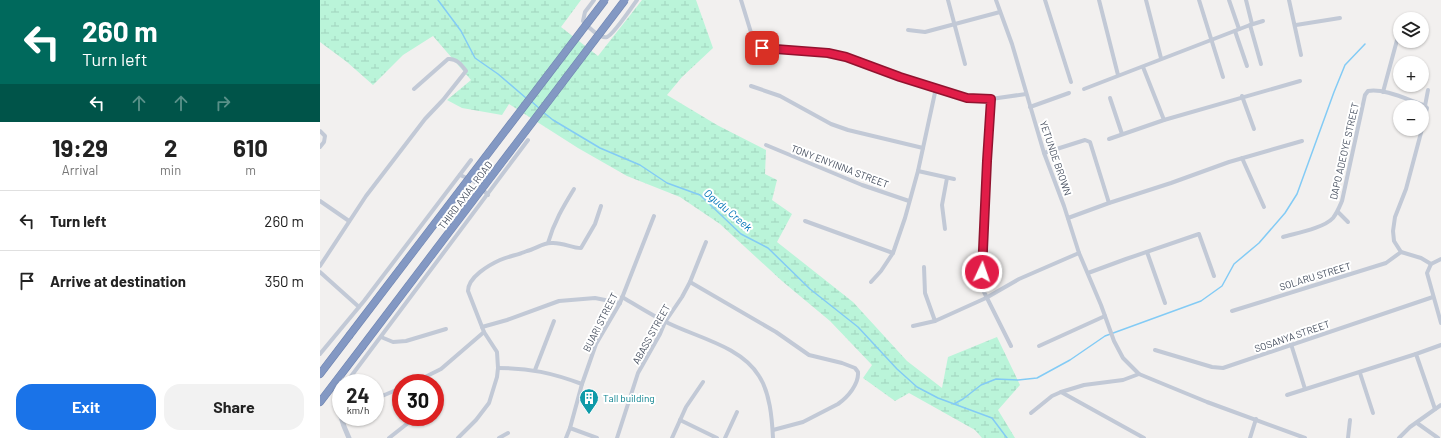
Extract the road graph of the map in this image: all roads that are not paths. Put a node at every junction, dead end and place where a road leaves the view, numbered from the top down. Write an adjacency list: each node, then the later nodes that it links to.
1 (594, 0): 4 (street)
2 (605, 0): 121 (highway, THIRD AXIAL ROAD, bridge)
3 (625, 0): 119 (highway, THIRD AXIAL ROAD, bridge)
4 (637, 0)
5 (948, 0): 19 (street)
6 (996, 0): 15 (street, YETUNDE BROWN)
7 (1045, 0): 34 (street)
8 (1099, 0): 31 (street)
9 (1146, 0): 26 (street)
10 (1199, 0): 23 (street)
11 (1229, 0): 22 (street)
12 (1246, 0): 18 (street)
13 (1289, 0): 20 (street)
14 (742, 1): 36 (street)
15 (1000, 12): 19 (street); 41 (street, YETUNDE BROWN)
16 (1340, 18): 20 (street)
17 (1263, 21): 18 (street)
18 (1251, 24): 22 (street); 28 (street)
19 (954, 25): 21 (street); 27 (street)
20 (1296, 25): 25 (street)
21 (908, 30)
22 (1237, 30): 23 (street); 29 (street)
23 (1210, 40): 26 (street); 32 (street)
24 (1395, 48): 39 (street)
25 (1301, 55)
26 (1161, 58): 30 (street)
27 (965, 64)
28 (1261, 64)
29 (1247, 66)
30 (1143, 67): 31 (street); 47 (street)
31 (1118, 75): 38 (street)
32 (1223, 77)
33 (1300, 81): 42 (street)
34 (1071, 82)
35 (751, 86): 57 (street)
36 (936, 88): 44 (street); 57 (street)
37 (414, 89): 76 (street)
38 (1084, 89)
39 (1383, 92): 45 (street, DAPO ADEOYE STREET); 72 (street, DAPO ADEOYE STREET)
40 (1069, 93): 46 (street)
41 (1026, 94): 44 (street); 46 (street, YETUNDE BROWN)
42 (1242, 96): 47 (street); 48 (street)
43 (1110, 98): 50 (street)
44 (991, 99): 97 (street)
45 (1407, 100)
46 (1030, 107): 58 (street, YETUNDE BROWN)
47 (1164, 120): 50 (street)
48 (1254, 129)
49 (320, 131): 56 (street)
50 (1122, 134): 52 (street)
51 (1420, 136): 83 (street)
52 (1109, 139)
53 (528, 140): 66 (street)
54 (1302, 141): 59 (street)
55 (766, 145): 68 (street, TONY ENYINNA STREET)
56 (320, 147)
57 (923, 148): 61 (street)
58 (1044, 153): 69 (street); 74 (street, YETUNDE BROWN)
59 (1242, 158): 69 (street); 71 (street)
60 (471, 160): 62 (street)
61 (918, 172): 63 (street); 68 (street)
62 (460, 175): 66 (street); 100 (street)
63 (947, 178): 64 (street); 78 (street)
64 (954, 179)
65 (574, 189): 81 (street)
66 (488, 195): 110 (street)
67 (320, 201): 76 (street)
68 (909, 201): 84 (street)
69 (1109, 203): 74 (street)
70 (601, 206): 81 (street)
71 (1264, 207)
72 (1338, 212): 77 (street); 79 (street, DAPO ADEOYE STREET)
73 (654, 216): 95 (street, BUARI STREET)
74 (1068, 218): 85 (street, YETUNDE BROWN)
75 (805, 220): 84 (street)
76 (349, 221): 88 (street)
77 (1348, 222)
78 (945, 229)
79 (1284, 237)
80 (706, 242): 93 (street, ABASS STREET)
81 (548, 243): 109 (street)
82 (1147, 252): 91 (street); 92 (street); 99 (street)
83 (1401, 252): 87 (street); 101 (street, SOLARU STREET)
84 (893, 253): 94 (street)
85 (1079, 253): 91 (street, YETUNDE BROWN); 97 (street)
86 (1441, 259): 87 (street)
87 (1431, 264): 96 (street)
88 (320, 266)
89 (924, 267): 104 (street)
90 (320, 272): 100 (street)
91 (1088, 273): 102 (street, YETUNDE BROWN)
92 (1214, 276)
93 (690, 282): 105 (street, ABASS STREET); 145 (street)
94 (871, 282)
95 (622, 297): 98 (street, BUARI STREET); 105 (street)
96 (1433, 297): 106 (street); 111 (street, SOSANYA STREET)
97 (986, 298): 104 (street); 113 (street)
98 (620, 303): 109 (street); 128 (street, BUARI STREET)
99 (1165, 303)
100 (359, 307): 116 (street)
101 (1232, 311)
102 (1105, 318): 114 (street); 126 (street, YETUNDE BROWN)
103 (554, 321): 120 (street)
104 (935, 321): 107 (street)
105 (665, 322): 145 (street); 153 (street, ABASS STREET)
106 (1441, 323)
107 (913, 326)
108 (446, 329): 110 (street)
109 (483, 329): 118 (street); 125 (street)
110 (381, 337): 124 (street)
111 (1291, 344): 115 (street, SOSANYA STREET); 129 (street)
112 (1441, 345): 117 (street)
113 (1011, 346)
114 (1039, 346)
115 (1156, 350)
116 (320, 354)
117 (1416, 354): 122 (street); 134 (street)
118 (498, 368): 120 (street); 149 (street)
119 (345, 370): 123 (street); 132 (highway, THIRD AXIAL ROAD)
120 (535, 370): 128 (street)
121 (321, 372)
122 (1360, 373): 129 (street); 137 (street)
123 (343, 374)
124 (353, 374)
125 (431, 374)
126 (1140, 374): 130 (street); 138 (street)
127 (703, 382): 139 (street)
128 (582, 384): 144 (street, BUARI STREET)
129 (1305, 389): 131 (street)
130 (1061, 392): 136 (street); 158 (street)
131 (1287, 395)
132 (320, 402)
133 (1441, 405): 134 (street)
134 (1435, 409): 141 (street)
135 (738, 412): 156 (street)
136 (1032, 413)
137 (1373, 413)
138 (1256, 419): 159 (street); 160 (street)
139 (680, 420): 154 (street); 155 (street)
140 (1350, 420): 161 (street)
141 (1417, 423): 162 (street); 163 (street)
142 (344, 426): 147 (street)
143 (404, 426): 148 (street)
144 (570, 428): 151 (street, BUARI STREET); 152 (street)
145 (773, 430): 157 (street)
146 (508, 433): 150 (street)
147 (348, 438)
148 (389, 438)
149 (458, 438)
150 (500, 438)
151 (566, 438)
152 (597, 438)
153 (617, 438)
154 (672, 438)
155 (717, 438)
156 (725, 438)
157 (773, 438)
158 (1144, 438)
159 (1250, 438)
160 (1304, 438)
161 (1348, 438)
162 (1399, 438)
163 (1438, 438)

